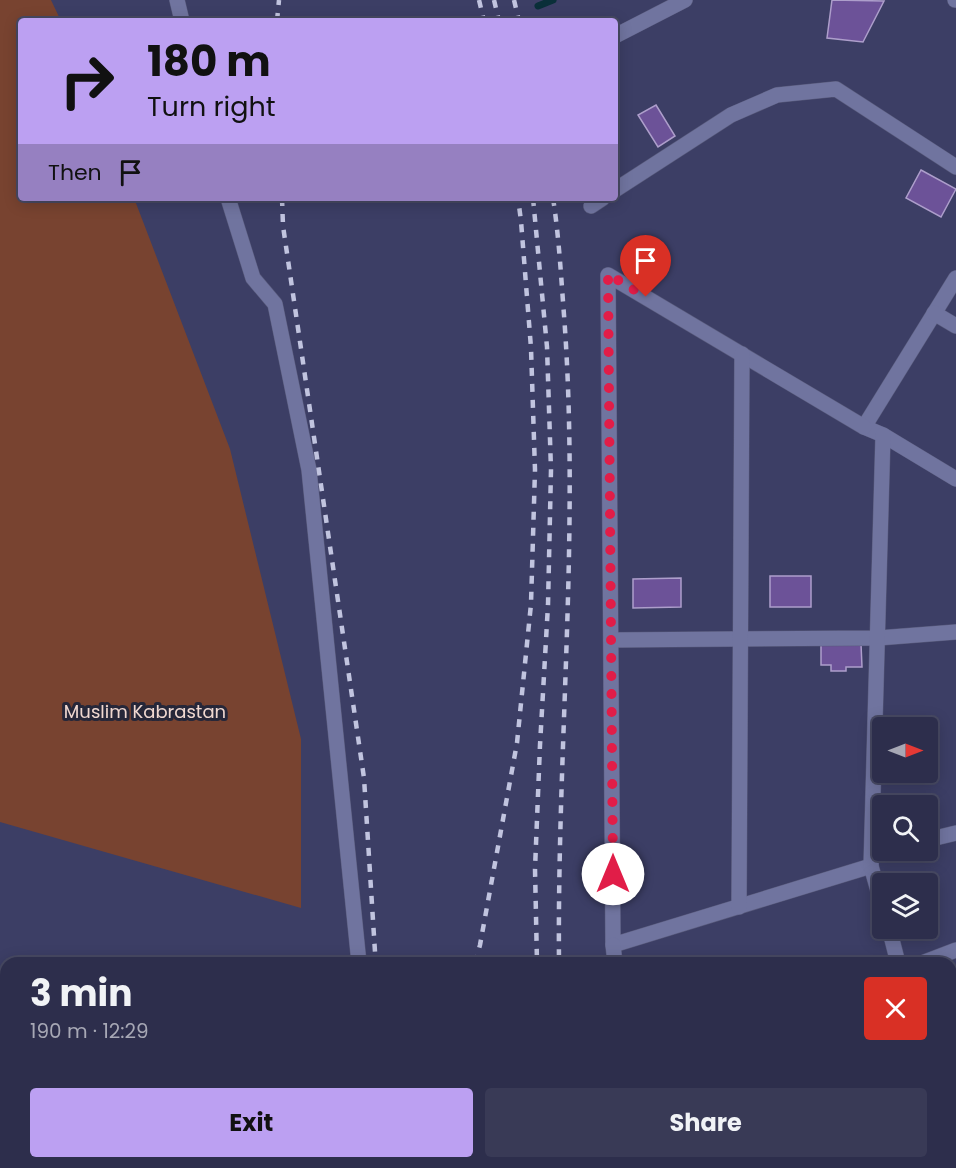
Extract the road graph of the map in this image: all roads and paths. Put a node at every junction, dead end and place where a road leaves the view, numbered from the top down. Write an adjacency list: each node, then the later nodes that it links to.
1 (177, 0): 3 (street)
2 (685, 0): 4 (street)
3 (181, 18)
4 (618, 34)
5 (956, 167): 6 (street)
6 (618, 188)
7 (229, 201): 27 (street)
8 (956, 278): 9 (street)
9 (934, 313): 10 (street); 12 (street)
10 (956, 326)
11 (742, 354): 12 (street); 17 (street); 18 (street)
12 (864, 427): 13 (street)
13 (883, 435): 14 (street); 16 (street)
14 (956, 479)
15 (956, 632): 16 (street)
16 (878, 638): 17 (street); 19 (street)
17 (741, 639): 18 (street); 23 (street)
18 (611, 640): 25 (street)
19 (876, 795)
20 (956, 833): 21 (street)
21 (938, 837)
22 (872, 857): 23 (street)
23 (739, 907): 25 (street)
24 (891, 939): 29 (street)
25 (613, 945): 28 (street)
26 (956, 950): 30 (street)
27 (358, 957)
28 (614, 957)
29 (896, 957)
30 (938, 957)

